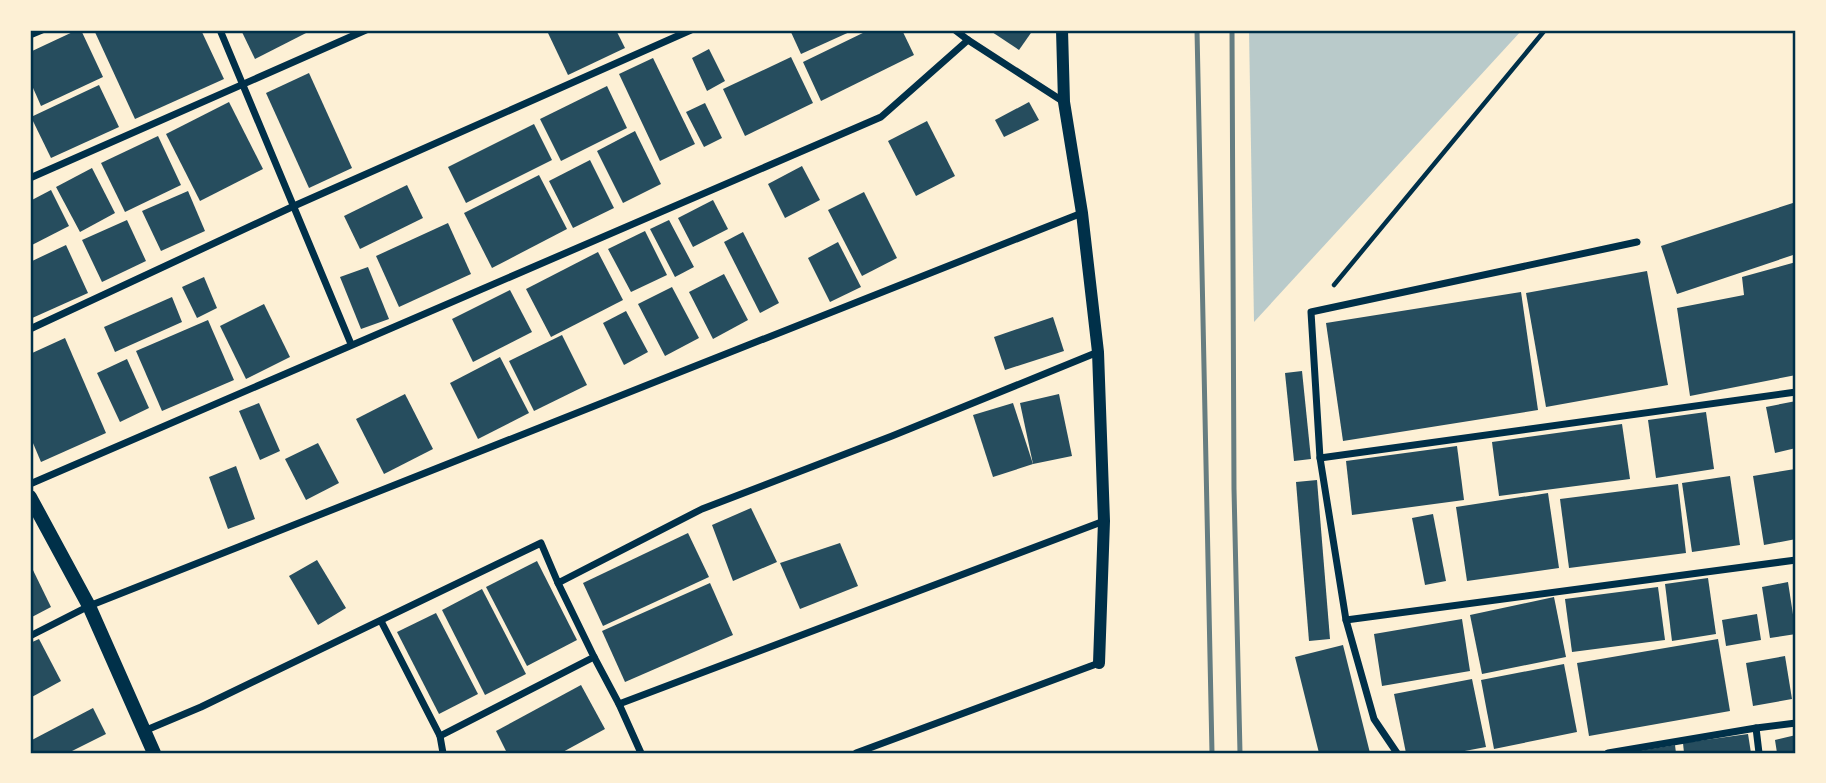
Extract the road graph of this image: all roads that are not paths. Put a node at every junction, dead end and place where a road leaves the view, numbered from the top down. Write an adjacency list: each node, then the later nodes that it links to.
1 (42, 30): 7 (street)
2 (220, 30): 9 (street)
3 (366, 30): 9 (street)
4 (691, 30): 12 (street)
5 (955, 30): 8 (street)
6 (1062, 30): 10 (street)
7 (30, 35)
8 (968, 40): 10 (street); 16 (street)
9 (243, 83): 11 (street); 12 (street)
10 (1064, 102): 13 (street)
11 (30, 178)
12 (294, 205): 15 (street); 16 (street)
13 (1083, 213): 17 (street); 25 (street)
14 (1637, 242): 19 (street)
15 (30, 329)
16 (351, 344): 20 (street)
17 (1098, 352): 22 (street); 24 (street)
18 (1796, 392): 19 (street)
19 (1320, 458): 27 (street)
20 (30, 484)
21 (30, 497): 25 (main road)
22 (1104, 521): 30 (street); 31 (street)
23 (1796, 560): 27 (street)
24 (558, 583): 26 (street); 29 (street)
25 (89, 606): 28 (street); 34 (main road)
26 (381, 621): 34 (street); 35 (street)
27 (1346, 621): 40 (street)
28 (30, 636)
29 (594, 657): 31 (street); 35 (street)
30 (1100, 663): 39 (street)
31 (620, 704): 38 (street)
32 (1796, 723): 33 (street)
33 (1756, 727): 41 (street); 42 (street)
34 (144, 731): 36 (main road)
35 (440, 736): 37 (street)
36 (154, 753)
37 (443, 753)
38 (641, 753)
39 (856, 753)
40 (1397, 753)
41 (1608, 753)
42 (1759, 753)

